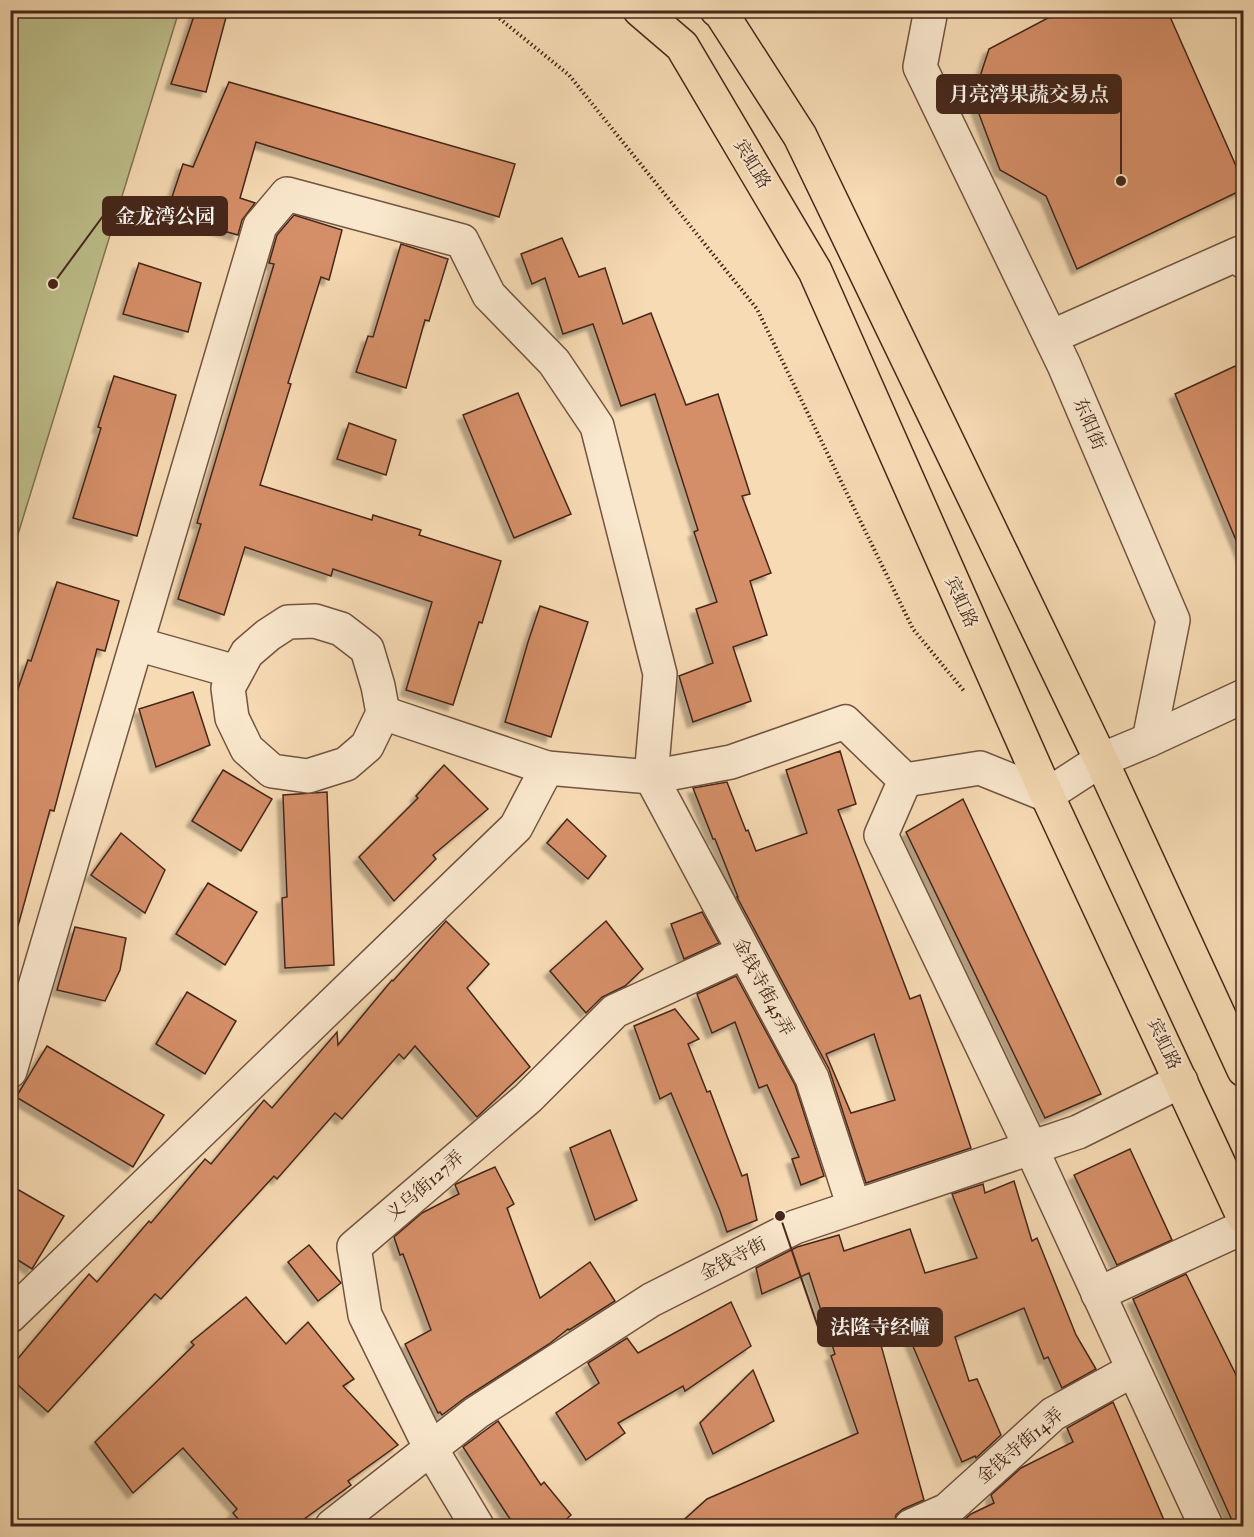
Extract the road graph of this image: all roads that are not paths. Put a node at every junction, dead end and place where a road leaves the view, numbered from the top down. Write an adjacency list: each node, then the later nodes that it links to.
1 (640, 10): 15 (main road, 宾虹路)
2 (717, 10): 11 (main road)
3 (931, 10): 5 (street, 东阳街)
4 (1244, 262): 5 (street)
5 (1051, 337): 10 (street, 东阳街)
6 (136, 644): 7 (street); 13 (street); 19 (street)
7 (236, 672): 9 (street); 9 (street)
8 (1244, 696): 10 (street)
9 (382, 713): 12 (street)
10 (1149, 740): 11 (street)
11 (1101, 760): 15 (street); 17 (main road)
12 (547, 768): 13 (street); 26 (street)
13 (651, 777): 14 (street); 16 (street, 金钱寺街45弄)
14 (905, 780): 15 (street); 21 (street)
15 (1047, 795): 20 (main road, 宾虹路)
16 (744, 952): 22 (street, 金钱寺街45弄); 28 (street, 义乌街127弄)
17 (1237, 1038): 18 (main road)
18 (1244, 1070)
19 (10, 1071)
20 (1181, 1081): 21 (street, 金钱寺街); 23 (main road, 宾虹路)
21 (1031, 1148): 22 (street, 金钱寺街); 25 (street)
22 (854, 1208): 28 (street, 金钱寺街)
23 (1244, 1218)
24 (1244, 1227): 25 (street)
25 (1098, 1294): 27 (street)
26 (10, 1316)
27 (1133, 1371): 31 (street, 金钱寺街14弄); 32 (street)
28 (431, 1449): 29 (street, 金钱寺街); 30 (street, 义乌街127弄)
29 (332, 1527)
30 (477, 1527)
31 (911, 1527)
32 (1206, 1527)

